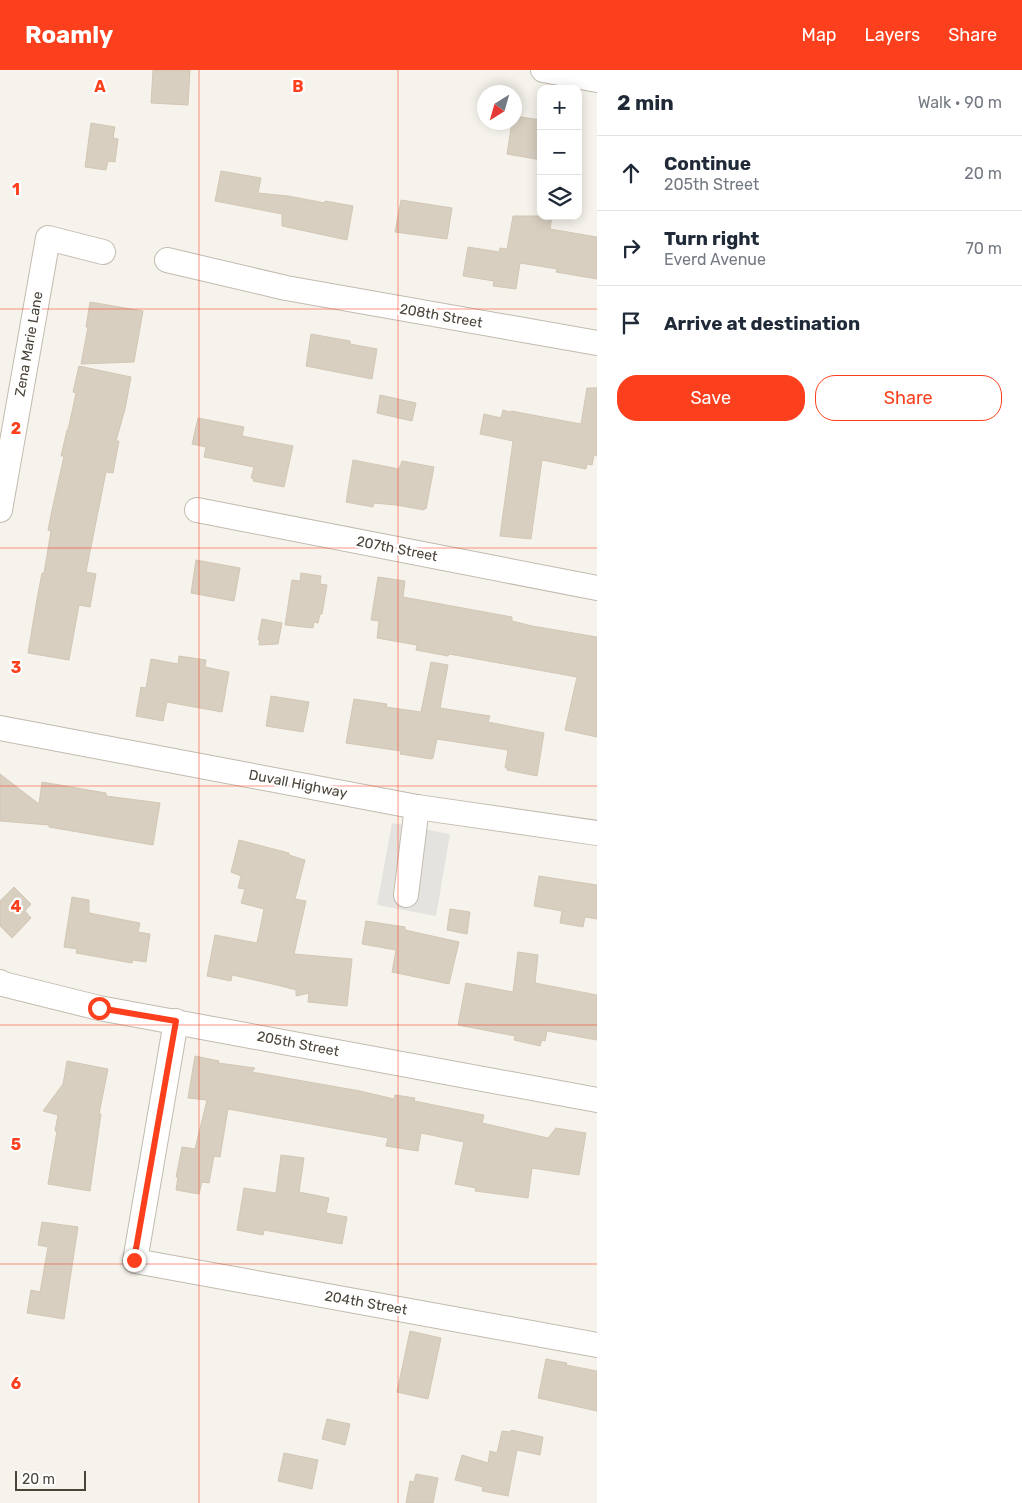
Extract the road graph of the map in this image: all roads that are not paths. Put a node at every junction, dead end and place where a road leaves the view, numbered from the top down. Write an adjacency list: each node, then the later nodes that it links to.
1 (543, 70): 2 (street)
2 (597, 80)
3 (103, 252): 6 (street, Zena Marie Lane)
4 (167, 260): 5 (street, 208th Street)
5 (597, 343)
6 (0, 510)
7 (197, 510): 8 (street, 207th Street)
8 (597, 588)
9 (0, 728): 10 (street, Duvall Highway)
10 (417, 807): 11 (street, Duvall Highway); 12 (street)
11 (597, 833)
12 (406, 895)
13 (0, 982): 14 (street, 205th Street)
14 (176, 1021): 15 (street, 205th Street); 16 (street, 204th Street)
15 (597, 1100)
16 (597, 1345)

